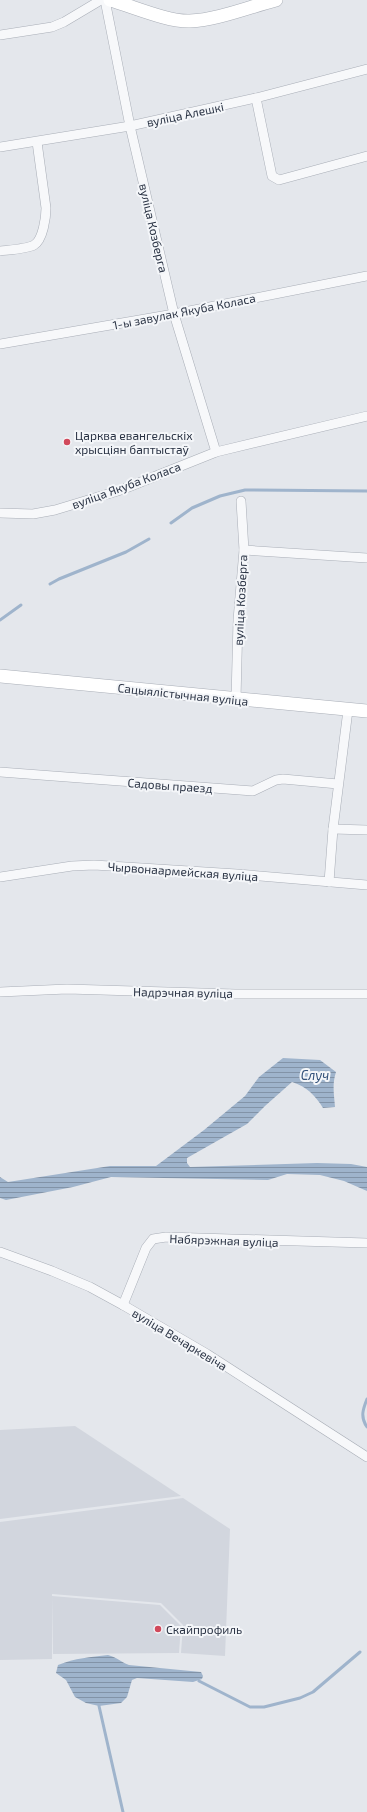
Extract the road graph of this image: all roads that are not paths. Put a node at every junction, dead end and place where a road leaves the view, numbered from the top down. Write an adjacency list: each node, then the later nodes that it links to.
1 (101, 0): 5 (street)
2 (105, 0): 8 (street, вуліца Козберга)
3 (110, 0): 4 (main road)
4 (276, 0)
5 (0, 35)
6 (367, 69): 7 (street, вуліца Алешкі)
7 (256, 98): 8 (street, вуліца Алешкі); 11 (street)
8 (130, 126): 9 (street, вуліца Алешкі); 14 (street, вуліца Козберга)
9 (37, 142): 10 (street, вуліца Алешкі); 12 (street)
10 (0, 147)
11 (367, 156)
12 (0, 251)
13 (367, 276): 14 (street, 1-ы завулак Якуба Коласа)
14 (174, 314): 15 (street, 1-ы завулак Якуба Коласа); 17 (street, вуліца Козберга)
15 (0, 344)
16 (367, 416): 17 (street, вуліца Якуба Коласа)
17 (216, 452): 19 (street, вуліца Якуба Коласа)
18 (241, 501): 20 (street, вуліца Козберга)
19 (0, 513)
20 (244, 550): 21 (street); 23 (street, вуліца Козберга)
21 (367, 558)
22 (0, 676): 23 (main road, Сацыялістычная вуліца)
23 (236, 700): 24 (main road, Сацыялістычная вуліца)
24 (348, 710): 25 (main road, Сацыялістычная вуліца); 27 (street)
25 (367, 711)
26 (0, 772): 27 (street, Садовы праезд)
27 (338, 784): 28 (street)
28 (333, 829): 29 (street); 31 (street)
29 (367, 830)
30 (0, 877): 31 (street, Чырвонаармейская вуліца)
31 (330, 882): 32 (street, Чырвонаармейская вуліца)
32 (367, 885)
33 (0, 992): 34 (street, Надрэчная вуліца)
34 (367, 994)
35 (367, 1243): 37 (street, Набярэжная вуліца)
36 (0, 1252): 37 (street, вуліца Вечаркевіча)
37 (123, 1305): 38 (street, вуліца Вечаркевіча)
38 (367, 1457)

